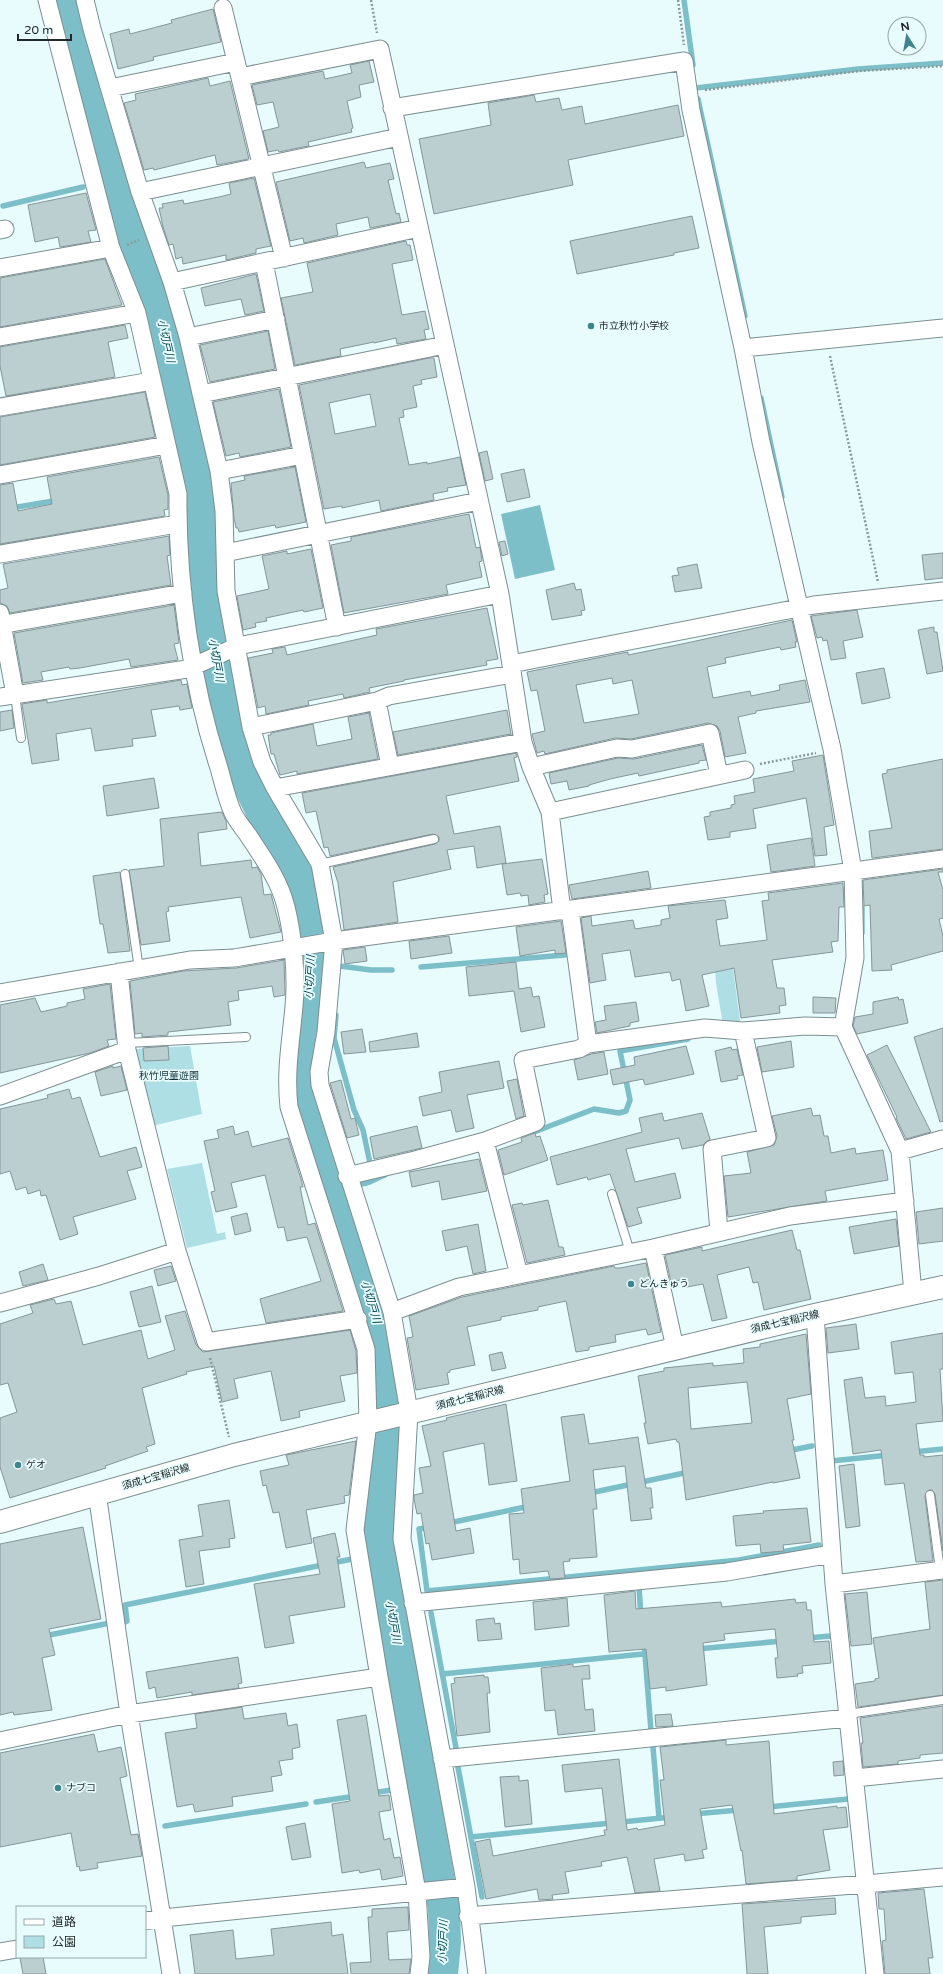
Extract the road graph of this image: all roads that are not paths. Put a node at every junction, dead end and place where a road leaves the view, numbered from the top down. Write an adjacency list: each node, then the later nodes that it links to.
1 (47, 0): 11 (street)
2 (85, 0): 5 (street)
3 (223, 8): 4 (street)
4 (238, 70): 5 (street); 6 (street); 8 (street)
5 (110, 88): 9 (street)
6 (392, 108): 7 (street); 22 (street)
7 (399, 137): 8 (street); 10 (street)
8 (262, 167): 9 (street); 12 (street)
9 (140, 192): 15 (street)
10 (419, 228): 12 (street); 21 (street)
11 (116, 248): 14 (street); 16 (street)
12 (284, 258): 13 (street)
13 (264, 262): 15 (street); 17 (street)
14 (0, 268)
15 (172, 282): 20 (street)
16 (137, 313): 19 (street); 24 (street)
17 (276, 319): 20 (street); 23 (street)
18 (943, 328): 22 (street)
19 (0, 337)
20 (188, 337): 25 (street)
21 (445, 345): 23 (street); 31 (street)
22 (743, 348): 39 (street)
23 (287, 377): 25 (street); 28 (street)
24 (152, 381): 26 (street); 27 (street)
25 (201, 394): 29 (street)
26 (0, 407)
27 (167, 445): 30 (street); 32 (street)
28 (303, 455): 29 (street); 33 (street)
29 (219, 471): 34 (street)
30 (0, 475)
31 (479, 501): 33 (street); 38 (street)
32 (178, 524): 35 (street); 37 (street)
33 (319, 534): 34 (street); 41 (street)
34 (225, 553): 42 (street)
35 (0, 554)
36 (943, 591): 39 (street)
37 (183, 593): 40 (street); 43 (street)
38 (500, 594): 41 (street); 44 (street)
39 (799, 608): 44 (street); 59 (street)
40 (1, 621): 45 (street)
41 (337, 626): 42 (street)
42 (234, 648): 43 (street); 47 (street)
43 (196, 666): 45 (street); 63 (street)
44 (511, 669): 46 (street); 49 (street)
45 (7, 696): 48 (lane)
46 (377, 701): 47 (street); 50 (street)
47 (251, 727): 54 (street)
48 (21, 738)
49 (523, 742): 50 (street); 51 (street)
50 (390, 766): 54 (street)
51 (531, 767): 53 (street); 55 (street)
52 (745, 770): 53 (street)
53 (719, 776): 55 (street)
54 (275, 788): 58 (street)
55 (550, 812): 61 (street)
56 (434, 839): 58 (lane)
57 (943, 859): 59 (street)
58 (320, 864): 62 (street)
59 (853, 871): 61 (street); 67 (street)
60 (125, 874): 64 (lane)
61 (566, 910): 62 (street); 70 (street)
62 (331, 941): 63 (street); 76 (street)
63 (294, 948): 64 (street); 89 (street)
64 (139, 969): 65 (street)
65 (119, 972): 66 (street); 71 (street)
66 (0, 992)
67 (843, 1027): 68 (street); 75 (street)
68 (743, 1031): 70 (street); 79 (street)
69 (246, 1037): 71 (lane)
70 (588, 1044): 74 (street)
71 (127, 1046): 72 (street); 81 (street)
72 (0, 1096)
73 (943, 1139): 75 (street)
74 (485, 1141): 76 (street); 83 (street)
75 (900, 1151): 78 (street)
76 (348, 1176): 87 (street)
77 (612, 1194): 82 (lane)
78 (905, 1201): 79 (street); 85 (street)
79 (720, 1232): 80 (street)
80 (653, 1248): 82 (street); 90 (street)
81 (177, 1251): 86 (street); 89 (street)
82 (630, 1252): 83 (street)
83 (518, 1275): 87 (street)
84 (943, 1287): 85 (main road, 須成七宝稲沢線)
85 (913, 1293): 88 (main road, 須成七宝稲沢線)
86 (0, 1303)
87 (392, 1312): 91 (street)
88 (815, 1315): 90 (main road, 須成七宝稲沢線); 96 (street)
89 (358, 1319): 92 (street)
90 (675, 1348): 91 (main road, 須成七宝稲沢線)
91 (404, 1413): 92 (main road, 須成七宝稲沢線); 99 (street)
92 (370, 1421): 93 (main road, 須成七宝稲沢線); 100 (street)
93 (97, 1493): 95 (main road, 須成七宝稲沢線); 102 (street)
94 (930, 1495): 97 (lane)
95 (0, 1522)
96 (832, 1554): 98 (street); 99 (street)
97 (942, 1570): 98 (street)
98 (834, 1584): 103 (street)
99 (413, 1603): 105 (street)
100 (379, 1677): 102 (street); 111 (street)
101 (943, 1700): 103 (lane)
102 (129, 1714): 104 (street); 113 (street)
103 (848, 1716): 105 (street); 107 (street)
104 (0, 1741)
105 (442, 1759): 110 (street)
106 (943, 1769): 107 (street)
107 (855, 1778): 109 (street)
108 (943, 1876): 109 (street)
109 (866, 1884): 112 (street); 120 (street)
110 (462, 1888): 111 (street); 112 (street)
111 (419, 1892): 113 (street); 118 (street)
112 (468, 1916): 119 (street)
113 (163, 1918): 114 (street); 117 (street)
114 (146, 1921)
115 (16, 1949): 116 (street)
116 (0, 1952)
117 (171, 1974)
118 (419, 1974)
119 (477, 1974)
120 (875, 1974)

